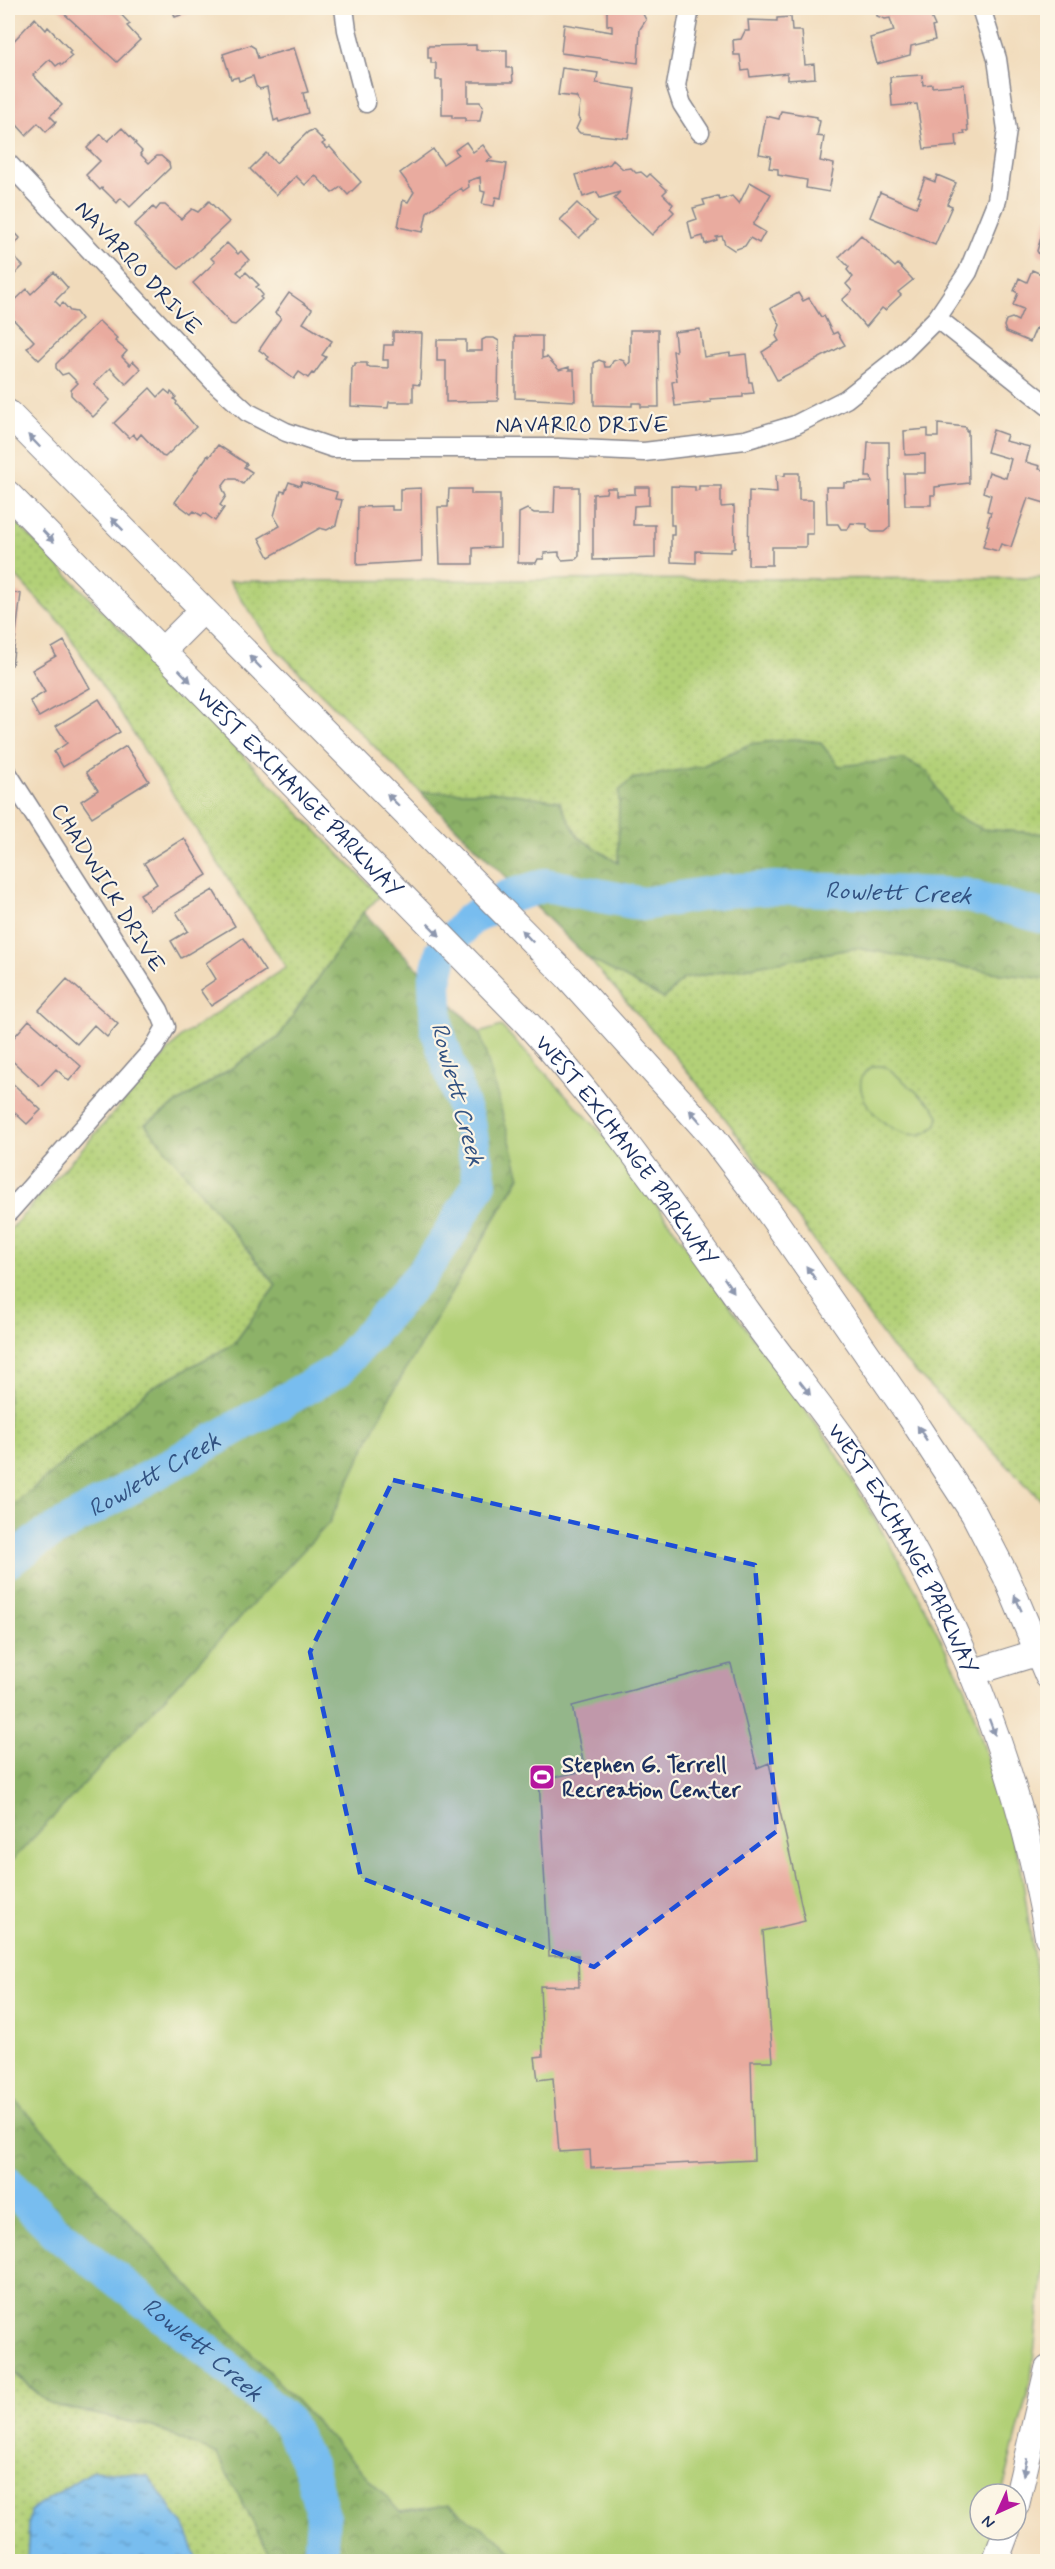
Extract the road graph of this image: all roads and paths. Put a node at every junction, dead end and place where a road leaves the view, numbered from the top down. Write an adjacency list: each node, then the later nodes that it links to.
1 (344, 8): 4 (street)
2 (690, 8): 5 (street)
3 (981, 8): 7 (street, NAVARRO DRIVE)
4 (366, 103)
5 (700, 132)
6 (8, 163): 7 (street, NAVARRO DRIVE)
7 (937, 318): 8 (street)
8 (1047, 406)
9 (8, 413): 11 (main road, one-way to 9)
10 (8, 494): 12 (main road, WEST EXCHANGE PARKWAY, one-way to 12)
11 (203, 610): 12 (main road); 15 (main road, one-way to 11)
12 (161, 652): 16 (main road, WEST EXCHANGE PARKWAY, one-way to 16)
13 (8, 774): 14 (street, CHADWICK DRIVE)
14 (8, 1213)
15 (1045, 1647): 16 (main road); 17 (main road)
16 (971, 1672): 18 (main road, WEST EXCHANGE PARKWAY, one-way to 18)
17 (1047, 1676)
18 (1047, 1937)
19 (1047, 2369): 20 (main road, one-way to 20)
20 (1021, 2482)
21 (1003, 2542): 22 (main road)
22 (996, 2562)

